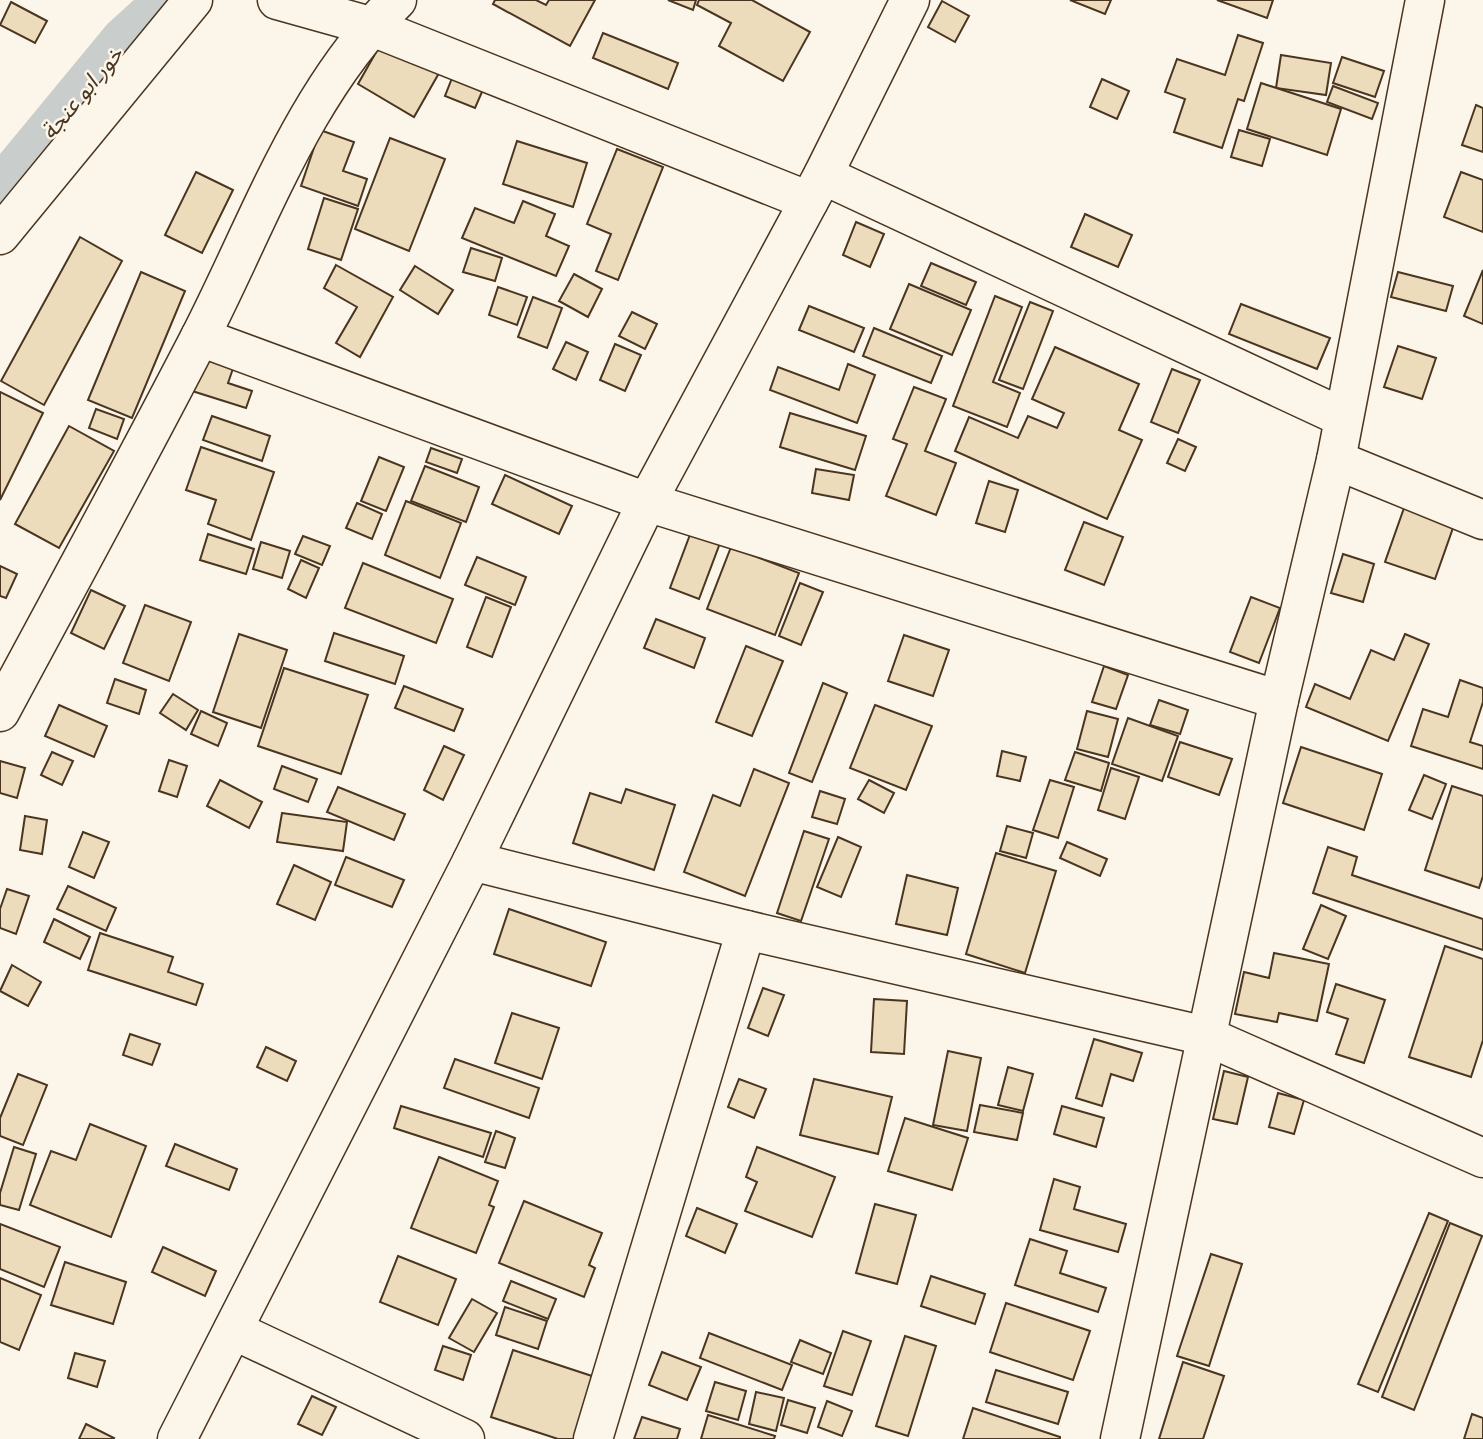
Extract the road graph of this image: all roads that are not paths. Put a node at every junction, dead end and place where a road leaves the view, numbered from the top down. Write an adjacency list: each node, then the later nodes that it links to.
1 (193, 0): 8 (street)
2 (277, 0): 6 (street)
3 (397, 0): 6 (street)
4 (911, 0): 7 (street)
5 (1425, 0): 10 (street)
6 (370, 26): 7 (street); 9 (street)
7 (816, 188): 10 (street); 12 (street)
8 (0, 235)
9 (200, 337): 12 (street); 15 (street)
10 (1342, 417): 11 (street)
11 (1336, 460): 13 (street); 14 (street)
12 (647, 502): 14 (street); 16 (street)
13 (1483, 520)
14 (1279, 700): 18 (street)
15 (0, 712)
16 (472, 861): 17 (street); 20 (street)
17 (746, 930): 18 (street); 23 (street)
18 (1206, 1036): 19 (street); 24 (street)
19 (1483, 1158)
20 (233, 1330): 21 (street); 22 (street)
21 (177, 1439)
22 (465, 1439)
23 (593, 1439)
24 (1120, 1439)

